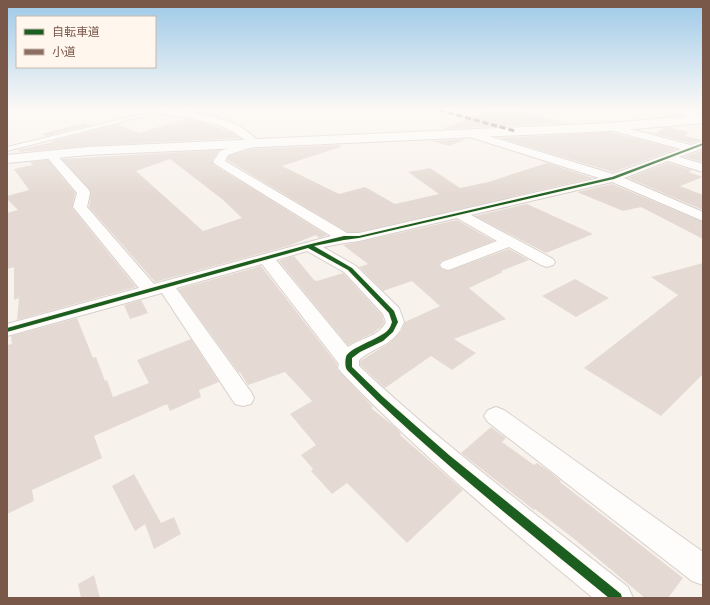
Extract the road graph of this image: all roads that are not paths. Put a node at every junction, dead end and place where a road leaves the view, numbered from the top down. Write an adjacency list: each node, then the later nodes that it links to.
1 (51, 138): 8 (lane)
2 (250, 138): 6 (street)
3 (356, 138): 6 (main road)
4 (485, 138): 13 (street)
5 (659, 138): 7 (street)
6 (254, 143): 9 (main road); 16 (street)
7 (698, 147): 10 (street)
8 (7, 149)
9 (50, 154): 11 (main road); 22 (street)
10 (667, 157): 12 (street); 13 (street)
11 (7, 159)
12 (703, 168)
13 (613, 178): 14 (street); 15 (street)
14 (459, 214): 16 (street); 17 (street)
15 (703, 217)
16 (344, 238): 18 (street)
17 (509, 242): 20 (street); 21 (street)
18 (309, 246): 19 (street); 24 (street)
19 (266, 258): 22 (street); 24 (street)
20 (547, 262)
21 (448, 265)
22 (158, 288): 23 (street); 25 (street)
23 (7, 330)
24 (349, 363): 28 (street)
25 (243, 398)
26 (496, 416): 27 (street)
27 (703, 570)
28 (617, 598)

